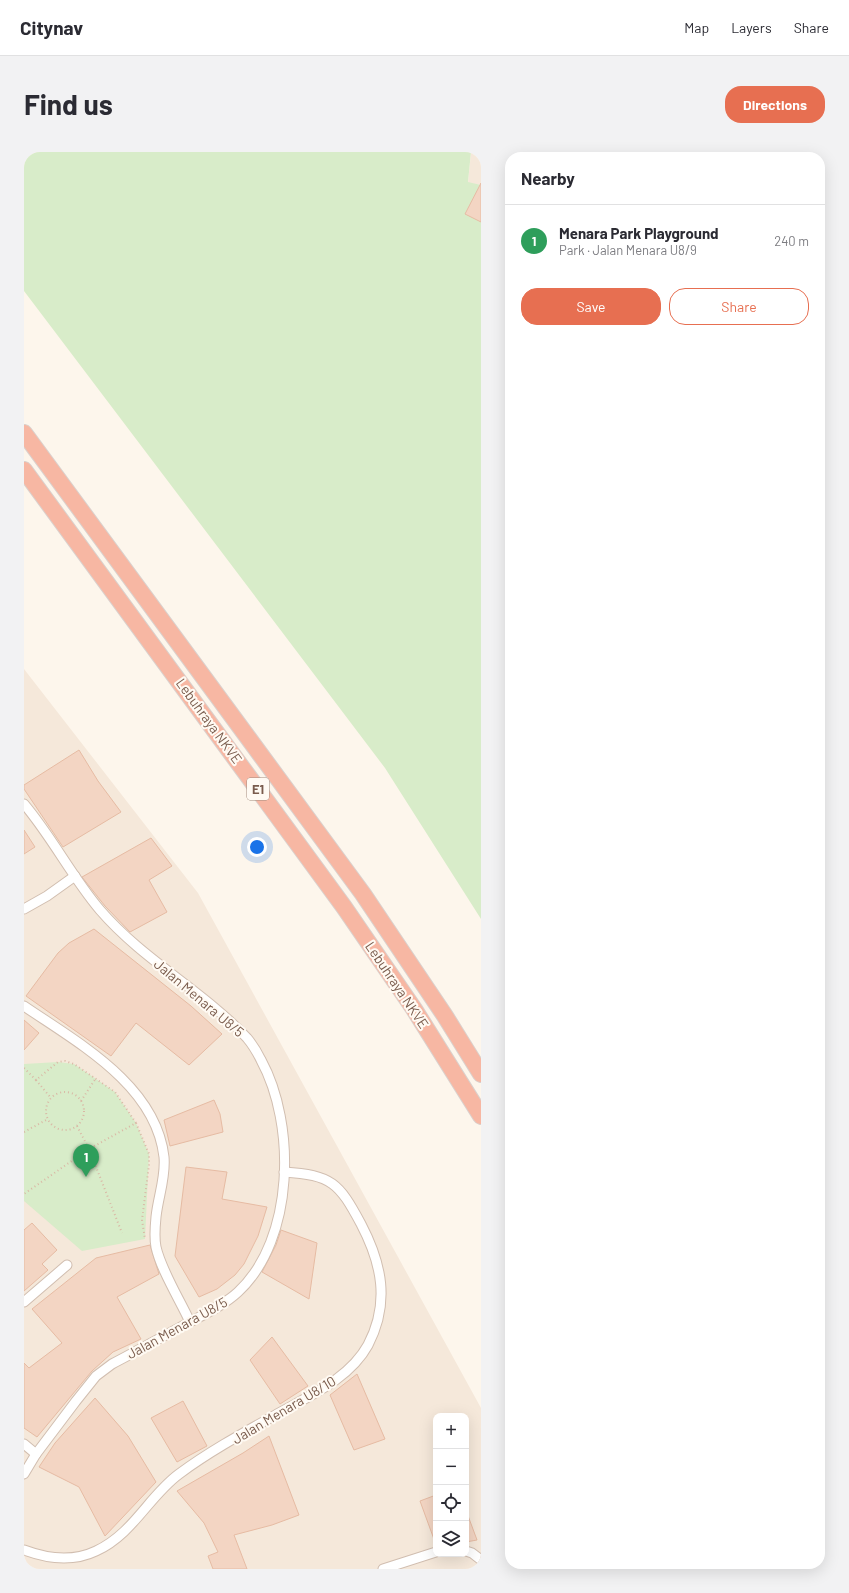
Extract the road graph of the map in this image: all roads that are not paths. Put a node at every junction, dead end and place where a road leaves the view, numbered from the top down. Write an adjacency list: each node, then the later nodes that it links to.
1 (24, 433): 7 (highway, Lebuhraya NKVE / E1)
2 (24, 470): 8 (highway, Lebuhraya NKVE / E1)
3 (24, 804): 4 (street, Jalan Menara U8/5)
4 (75, 876): 5 (street); 9 (street, Jalan Menara U8/5)
5 (24, 909)
6 (24, 1006): 12 (street)
7 (481, 1074)
8 (481, 1116)
9 (284, 1172): 12 (street, Jalan Menara U8/5); 16 (street, Jalan Menara U8/10)
10 (67, 1265): 11 (street)
11 (24, 1302)
12 (190, 1322): 14 (street, Jalan Menara U8/5)
13 (24, 1444): 14 (street)
14 (36, 1454): 15 (street, Jalan Menara U8/5)
15 (24, 1474)
16 (24, 1550)
17 (469, 1552): 19 (street)
18 (433, 1553): 20 (street)
19 (481, 1560)
20 (383, 1569)

